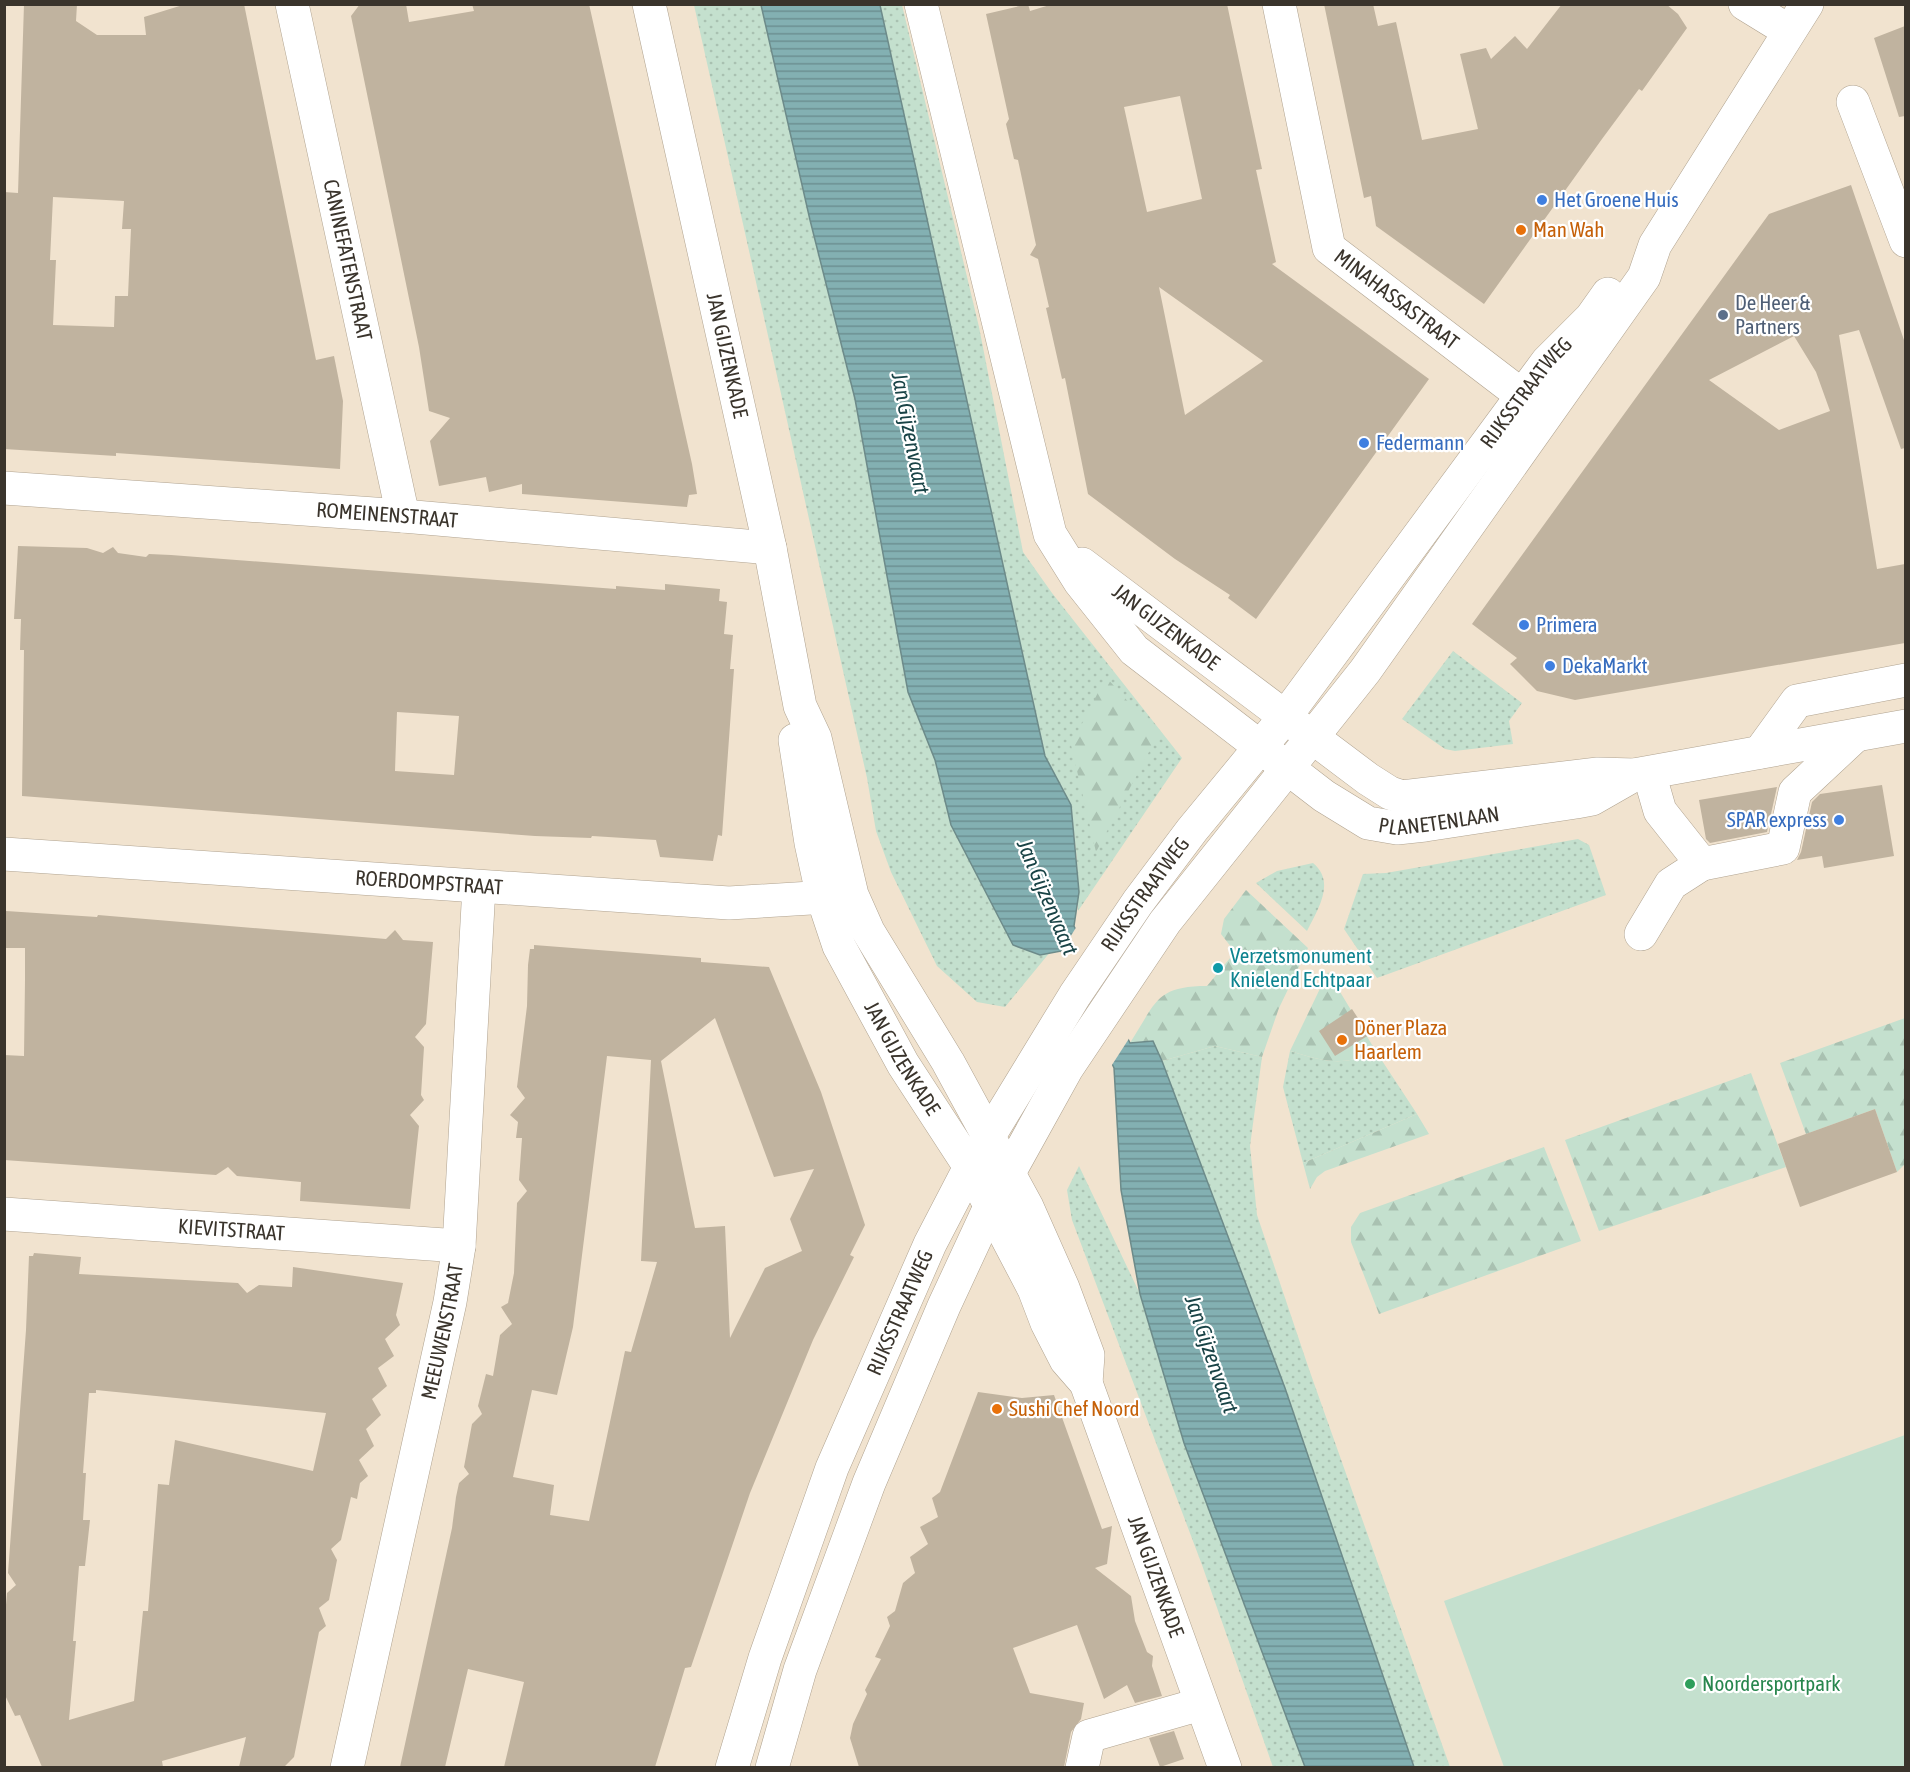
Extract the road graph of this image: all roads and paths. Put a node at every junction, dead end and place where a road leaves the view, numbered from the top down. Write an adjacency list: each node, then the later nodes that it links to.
1 (292, 4): 13 (street, CANINEFATENSTRAAT)
2 (650, 4): 15 (street, JAN GIJZENKADE)
3 (921, 4): 14 (street, JAN GIJZENKADE)
4 (1279, 4): 10 (street, MINAHASSASTRAAT)
5 (1746, 4): 6 (street)
6 (1798, 18): 9 (street, RIJKSSTRAATWEG)
7 (1853, 102): 8 (street)
8 (1905, 241)
9 (1655, 245): 10 (street, RIJKSSTRAATWEG); 11 (street, RIJKSSTRAATWEG)
10 (1522, 395): 11 (street, MINAHASSASTRAAT); 17 (street, RIJKSSTRAATWEG)
11 (1547, 415): 20 (street, RIJKSSTRAATWEG)
12 (4, 488): 13 (street, ROMEINENSTRAAT)
13 (403, 516): 15 (street, ROMEINENSTRAAT)
14 (1050, 534): 17 (street, JAN GIJZENKADE); 21 (street, JAN GIJZENKADE)
15 (771, 548): 28 (street, JAN GIJZENKADE)
16 (1905, 680): 22 (street)
17 (1285, 717): 20 (street, PLANETENLAAN); 21 (street, RIJKSSTRAATWEG)
18 (1905, 726): 19 (street, PLANETENLAAN)
19 (1855, 735): 22 (street, PLANETENLAAN); 26 (street)
20 (1313, 738): 23 (street, RIJKSSTRAATWEG); 24 (street, PLANETENLAAN)
21 (1261, 747): 23 (street, PLANETENLAAN); 30 (street, RIJKSSTRAATWEG)
22 (1760, 752): 24 (street, PLANETENLAAN)
23 (1288, 769): 24 (street, PLANETENLAAN); 32 (street, RIJKSSTRAATWEG)
24 (1642, 774): 26 (street)
25 (4, 854): 27 (street, ROERDOMPSTRAAT)
26 (1702, 864): 29 (street)
27 (479, 887): 28 (street, ROERDOMPSTRAAT); 35 (street, MEEUWENSTRAAT)
28 (838, 896): 30 (street, JAN GIJZENKADE); 31 (street, JAN GIJZENKADE)
29 (1641, 934)
30 (988, 1136): 31 (street, RIJKSSTRAATWEG); 32 (street, JAN GIJZENKADE)
31 (970, 1167): 33 (street, JAN GIJZENKADE); 39 (street, RIJKSSTRAATWEG)
32 (1008, 1171): 33 (street, RIJKSSTRAATWEG); 36 (street, JAN GIJZENKADE)
33 (990, 1207): 36 (street, JAN GIJZENKADE); 40 (street, RIJKSSTRAATWEG)
34 (4, 1214): 35 (street, KIEVITSTRAAT)
35 (459, 1246): 38 (street, MEEUWENSTRAAT)
36 (1086, 1383): 37 (street, JAN GIJZENKADE)
37 (1201, 1704): 41 (street); 42 (street, JAN GIJZENKADE)
38 (347, 1767)
39 (732, 1767)
40 (772, 1767)
41 (1083, 1767)
42 (1225, 1767)

